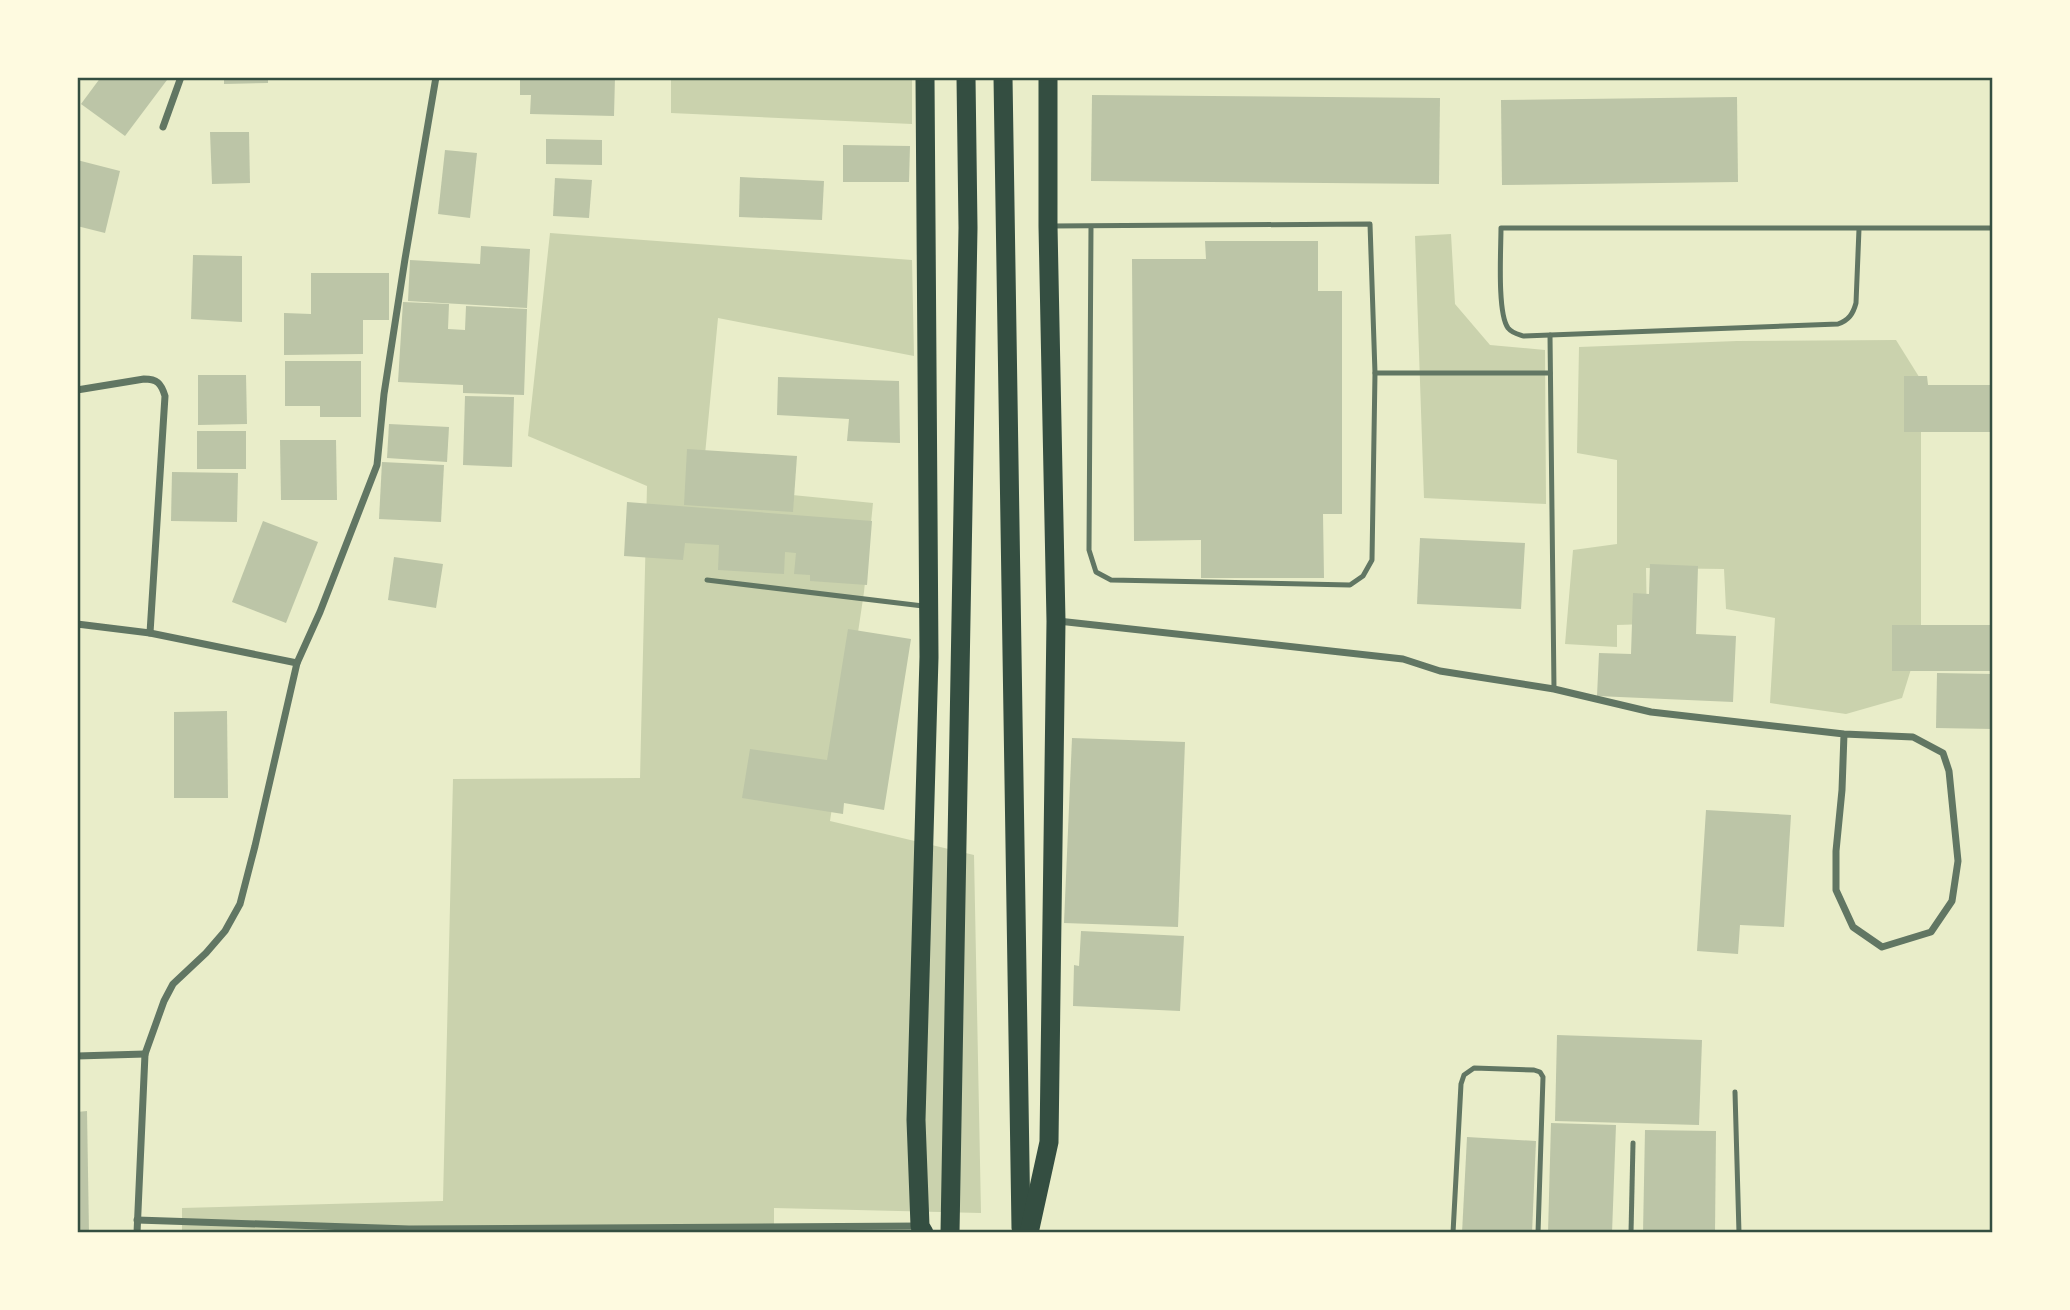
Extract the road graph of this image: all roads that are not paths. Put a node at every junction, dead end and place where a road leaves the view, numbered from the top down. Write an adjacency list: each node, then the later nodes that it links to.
1 (181, 77): 7 (street)
2 (436, 77): 21 (street)
3 (925, 77): 17 (highway)
4 (966, 77): 31 (highway)
5 (1003, 77): 29 (highway)
6 (1048, 77): 8 (highway)
7 (163, 127)
8 (1048, 226): 9 (lane); 18 (highway)
9 (1091, 226): 13 (lane); 13 (lane)
10 (1993, 228): 11 (lane)
11 (1859, 229): 12 (lane); 12 (lane)
12 (1550, 335): 14 (lane)
13 (1375, 373): 14 (lane)
14 (1550, 373): 22 (lane)
15 (77, 390): 20 (street)
16 (707, 580): 17 (lane)
17 (929, 606): 30 (highway)
18 (1056, 621): 22 (street); 29 (highway)
19 (77, 624): 20 (street)
20 (150, 633): 21 (street)
21 (297, 663): 24 (street)
22 (1554, 689): 23 (street)
23 (1844, 734): 23 (street)
24 (145, 1054): 25 (street); 28 (street)
25 (77, 1056)
26 (1735, 1092): 36 (lane)
27 (1633, 1143): 35 (lane)
28 (136, 1220): 30 (street); 32 (street)
29 (1024, 1227)
30 (922, 1229)
31 (950, 1229)
32 (137, 1233)
33 (1453, 1233): 34 (lane)
34 (1538, 1233)
35 (1630, 1233)
36 (1739, 1233)

